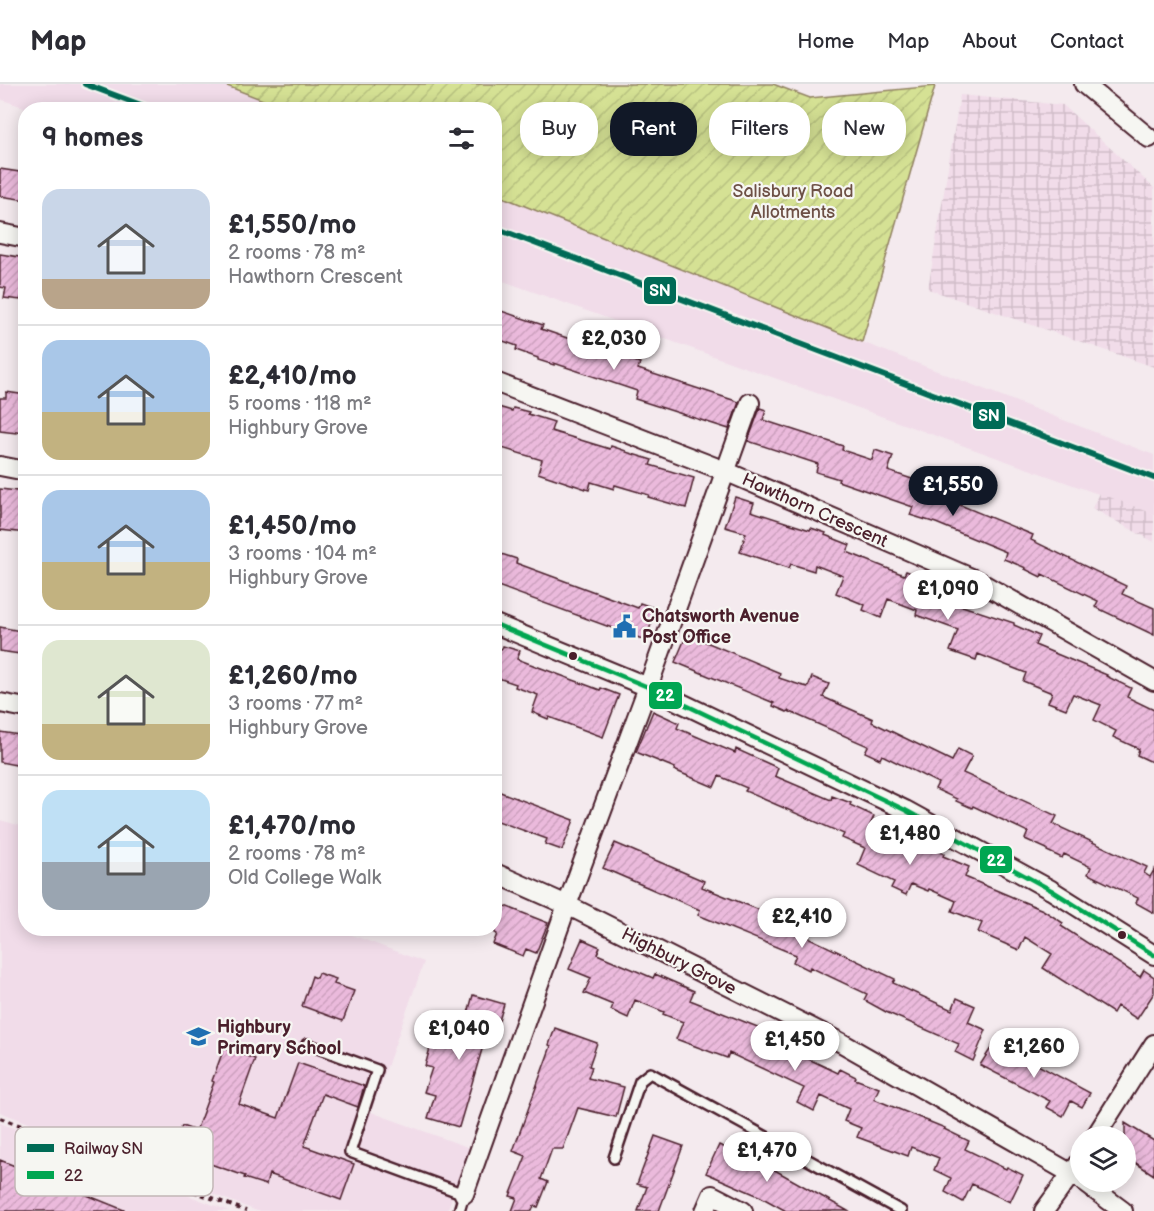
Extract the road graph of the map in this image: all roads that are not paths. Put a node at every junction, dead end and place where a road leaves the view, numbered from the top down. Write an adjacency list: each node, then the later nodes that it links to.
1 (1084, 84): 2 (street)
2 (1151, 139)
3 (0, 233): 4 (street)
4 (18, 236)
5 (502, 385): 9 (street, Hawthorn Crescent)
6 (750, 403): 9 (street)
7 (0, 466): 8 (street)
8 (18, 469)
9 (725, 471): 11 (street, Hawthorn Crescent); 12 (street)
10 (502, 627): 12 (street)
11 (1154, 681)
12 (648, 687): 16 (street); 17 (street)
13 (0, 702): 14 (street)
14 (18, 706)
15 (502, 876): 16 (street, Highbury Grove)
16 (567, 905): 22 (street, Highbury Grove); 25 (street)
17 (1154, 955)
18 (307, 1044): 25 (lane)
19 (1154, 1044): 20 (street)
20 (1102, 1126)
21 (614, 1158): 28 (lane)
22 (1070, 1169)
23 (1070, 1184): 29 (street)
24 (1100, 1192): 30 (street, Highbury Grove)
25 (461, 1203)
26 (705, 1211): 27 (street)
27 (743, 1211)
28 (901, 1211)
29 (1044, 1211)
30 (1123, 1211)

